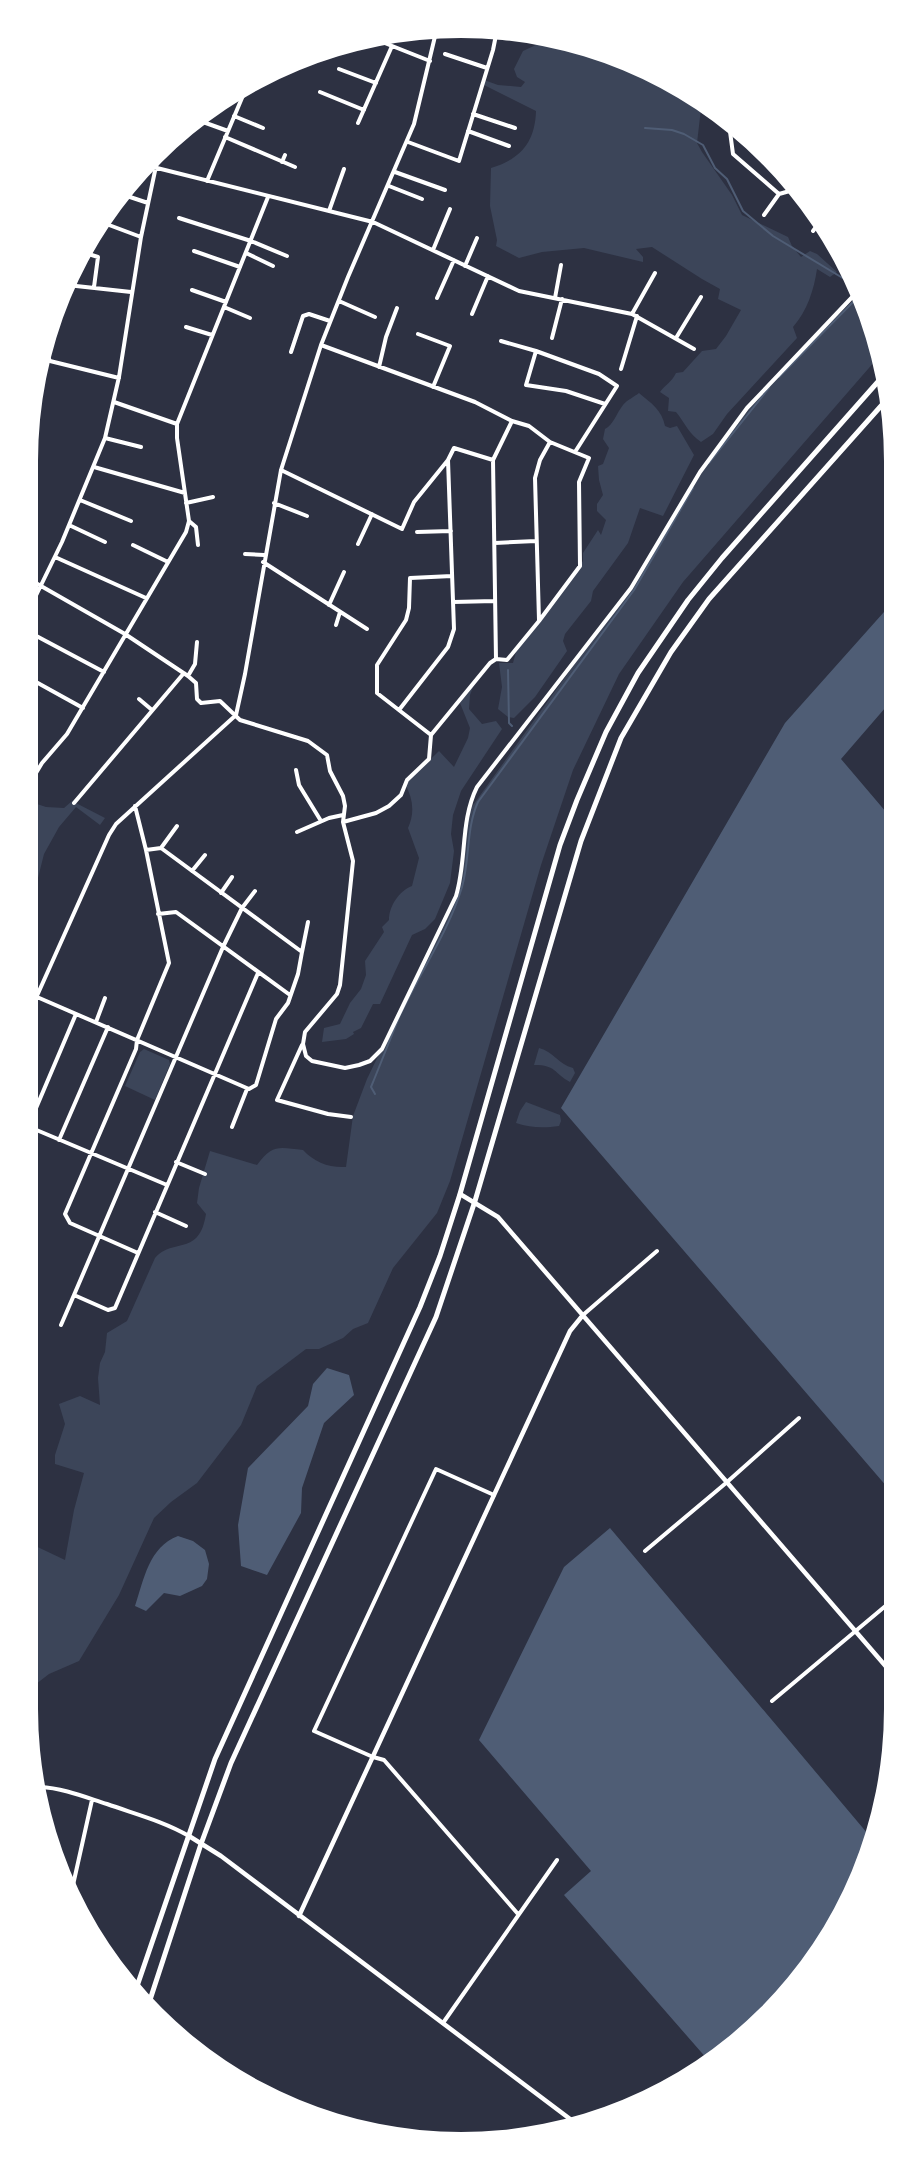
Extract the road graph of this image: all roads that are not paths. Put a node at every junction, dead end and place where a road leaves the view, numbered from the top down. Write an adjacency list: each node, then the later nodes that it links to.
1 (435, 38): 6 (street)
2 (495, 39): 7 (street)
3 (388, 44): 4 (street)
4 (392, 46): 6 (street); 9 (street)
5 (445, 54): 7 (street)
6 (430, 61): 23 (street)
7 (487, 68): 13 (street)
8 (339, 69): 9 (street)
9 (376, 83): 12 (street)
10 (320, 92): 12 (street)
11 (241, 99): 14 (street)
12 (364, 110): 16 (street)
13 (473, 114): 18 (street); 20 (street)
14 (234, 116): 17 (street); 19 (street)
15 (206, 123): 19 (street)
16 (358, 123)
17 (263, 128)
18 (514, 129)
19 (228, 131): 22 (street)
20 (468, 131): 23 (street); 24 (street)
21 (729, 134): 35 (street)
22 (225, 136): 26 (street); 31 (street)
23 (408, 142): 30 (street)
24 (509, 146)
25 (285, 155): 26 (street)
26 (282, 162): 27 (street)
27 (295, 167)
28 (157, 169): 31 (street); 39 (street)
29 (344, 169): 41 (street)
30 (395, 172): 32 (street); 33 (street)
31 (207, 181): 37 (street)
32 (389, 186): 38 (street); 44 (street)
33 (445, 190)
34 (787, 192): 35 (street)
35 (779, 194): 42 (street)
36 (130, 197): 39 (street)
37 (268, 197): 41 (street); 48 (street)
38 (422, 199)
39 (148, 203): 46 (street)
40 (450, 209): 49 (street)
41 (329, 211): 44 (street)
42 (764, 215)
43 (179, 218): 48 (street)
44 (373, 222): 49 (street); 70 (street)
45 (109, 225): 46 (street)
46 (141, 237): 64 (street)
47 (477, 238): 57 (street)
48 (251, 241): 51 (street); 53 (street)
49 (433, 250): 54 (street)
50 (194, 251): 58 (street)
51 (246, 253): 56 (street); 58 (street)
52 (91, 255): 62 (street)
53 (287, 256)
54 (454, 260): 57 (street); 66 (street)
55 (561, 265): 67 (street)
56 (273, 266)
57 (465, 266): 60 (street)
58 (240, 267): 71 (street)
59 (655, 273): 74 (street)
60 (488, 276): 67 (street); 73 (street)
61 (76, 286): 62 (street)
62 (94, 287): 64 (street)
63 (192, 290): 71 (street)
64 (131, 292): 91 (street)
65 (701, 297): 82 (street)
66 (437, 298)
67 (555, 298): 69 (street)
68 (852, 298): 186 (street)
69 (561, 299): 74 (street); 81 (street)
70 (339, 301): 75 (street); 77 (street)
71 (225, 304): 76 (street); 80 (street)
72 (397, 308): 89 (street)
73 (472, 314)
74 (635, 315): 82 (street); 90 (street)
75 (375, 317)
76 (250, 318)
77 (330, 321): 84 (street); 87 (street)
78 (186, 327): 80 (street)
79 (418, 334): 93 (street)
80 (212, 335): 98 (street)
81 (552, 338)
82 (676, 338): 85 (street)
83 (501, 341): 86 (street)
84 (321, 345): 89 (street); 106 (street)
85 (694, 349)
86 (536, 351): 95 (street); 95 (street)
87 (291, 352)
88 (50, 361): 91 (street)
89 (379, 367): 93 (street)
90 (621, 369)
91 (119, 378): 94 (street)
92 (877, 383): 200 (main road)
93 (433, 387): 97 (street)
94 (114, 402): 98 (street); 99 (street)
95 (605, 404): 102 (street)
96 (881, 406): 201 (main road)
97 (512, 420): 100 (street); 104 (street)
98 (177, 424): 107 (street)
99 (105, 438): 101 (street); 105 (street)
100 (550, 442): 102 (street); 120 (street)
101 (141, 447)
102 (575, 452): 140 (street)
103 (448, 460): 104 (street); 112 (street); 117 (street)
104 (493, 460): 121 (street)
105 (94, 468): 107 (street); 109 (street)
106 (281, 470): 111 (street); 112 (street)
107 (185, 493): 110 (street)
108 (213, 497): 110 (street)
109 (80, 500): 114 (street); 116 (street)
110 (186, 503): 115 (street)
111 (274, 503): 113 (street); 126 (street)
112 (372, 514): 122 (street)
113 (307, 516)
114 (131, 521)
115 (189, 521): 124 (street); 128 (street)
116 (69, 525): 119 (street); 127 (street)
117 (451, 531): 118 (street); 131 (street)
118 (417, 532)
119 (105, 542)
120 (536, 542): 121 (street); 140 (street)
121 (495, 543): 136 (street)
122 (358, 544)
123 (133, 545): 128 (street)
124 (198, 545)
125 (245, 555): 126 (street)
126 (264, 555): 129 (street)
127 (55, 557): 133 (street); 135 (street)
128 (168, 561): 135 (street)
129 (263, 562): 138 (street); 154 (street)
130 (344, 572): 138 (street)
131 (452, 576): 137 (street); 153 (street)
132 (38, 584): 133 (street)
133 (41, 586): 134 (street); 143 (street)
134 (38, 592)
135 (146, 598): 143 (street)
136 (495, 601): 137 (street); 146 (street)
137 (453, 602): 153 (street)
138 (329, 605): 139 (street)
139 (340, 612): 141 (street); 142 (street)
140 (539, 621): 146 (street)
141 (336, 625)
142 (367, 629)
143 (125, 634): 147 (street); 148 (street)
144 (38, 637): 147 (street)
145 (196, 642): 148 (street)
146 (496, 659): 155 (street)
147 (104, 672): 151 (street)
148 (186, 674): 152 (street); 154 (street)
149 (38, 683): 151 (street)
150 (139, 699): 152 (street)
151 (83, 708): 156 (street)
152 (152, 710): 158 (street)
153 (399, 710): 155 (street)
154 (236, 715): 159 (street); 160 (street)
155 (431, 735): 162 (street)
156 (38, 769)
157 (296, 770): 161 (street)
158 (74, 802)
159 (135, 806): 166 (street); 178 (street)
160 (343, 815): 161 (street); 162 (street)
161 (321, 821): 164 (street)
162 (343, 822): 186 (street)
163 (177, 826): 165 (street)
164 (297, 832)
165 (161, 848): 166 (street); 168 (street)
166 (146, 850): 173 (street)
167 (205, 855): 168 (street)
168 (192, 871): 171 (street)
169 (232, 877): 171 (street)
170 (255, 891): 172 (street)
171 (221, 893): 172 (street)
172 (242, 908): 175 (street); 176 (street)
173 (158, 914): 175 (street); 185 (street)
174 (308, 922): 176 (street)
175 (223, 947): 177 (street); 187 (street)
176 (302, 952): 179 (street)
177 (258, 973): 179 (street); 188 (street)
178 (38, 995)
179 (290, 995): 189 (street)
180 (38, 997): 182 (street)
181 (105, 998): 183 (street)
182 (76, 1014): 183 (street); 190 (street)
183 (96, 1022): 184 (street)
184 (108, 1027): 185 (street); 194 (street)
185 (137, 1040): 187 (street); 195 (street)
186 (303, 1044): 191 (street)
187 (176, 1058): 188 (street); 197 (street)
188 (213, 1075): 189 (street); 196 (street)
189 (247, 1089): 192 (street)
190 (38, 1103)
191 (351, 1117)
192 (232, 1127)
193 (38, 1131): 194 (street)
194 (59, 1140): 195 (street)
195 (90, 1154): 197 (street); 204 (street)
196 (176, 1162): 198 (street); 199 (street)
197 (128, 1170): 199 (street); 204 (street)
198 (206, 1174)
199 (167, 1185): 202 (street)
200 (460, 1194): 201 (street); 221 (main road)
201 (475, 1202): 208 (street); 222 (main road)
202 (155, 1212): 203 (street); 206 (street)
203 (186, 1226)
204 (99, 1236): 206 (street); 207 (street)
205 (657, 1251): 208 (street)
206 (138, 1253): 207 (street)
207 (74, 1295): 209 (street)
208 (583, 1315): 211 (street); 212 (street)
209 (61, 1325)
210 (799, 1418): 211 (street)
211 (726, 1483): 213 (street); 215 (street)
212 (494, 1495): 218 (street); 218 (street)
213 (645, 1551)
214 (884, 1608): 215 (street)
215 (856, 1632): 216 (street); 217 (street)
216 (884, 1664)
217 (772, 1701)
218 (373, 1757): 225 (street); 226 (street)
219 (45, 1787): 220 (street)
220 (92, 1800): 221 (street); 224 (street)
221 (189, 1836): 222 (street); 227 (main road)
222 (201, 1844): 226 (street); 228 (main road)
223 (557, 1860): 225 (street)
224 (74, 1879)
225 (518, 1914): 229 (street)
226 (299, 1916): 229 (street)
227 (138, 1983)
228 (151, 1997)
229 (443, 2023): 230 (street)
230 (569, 2118)

